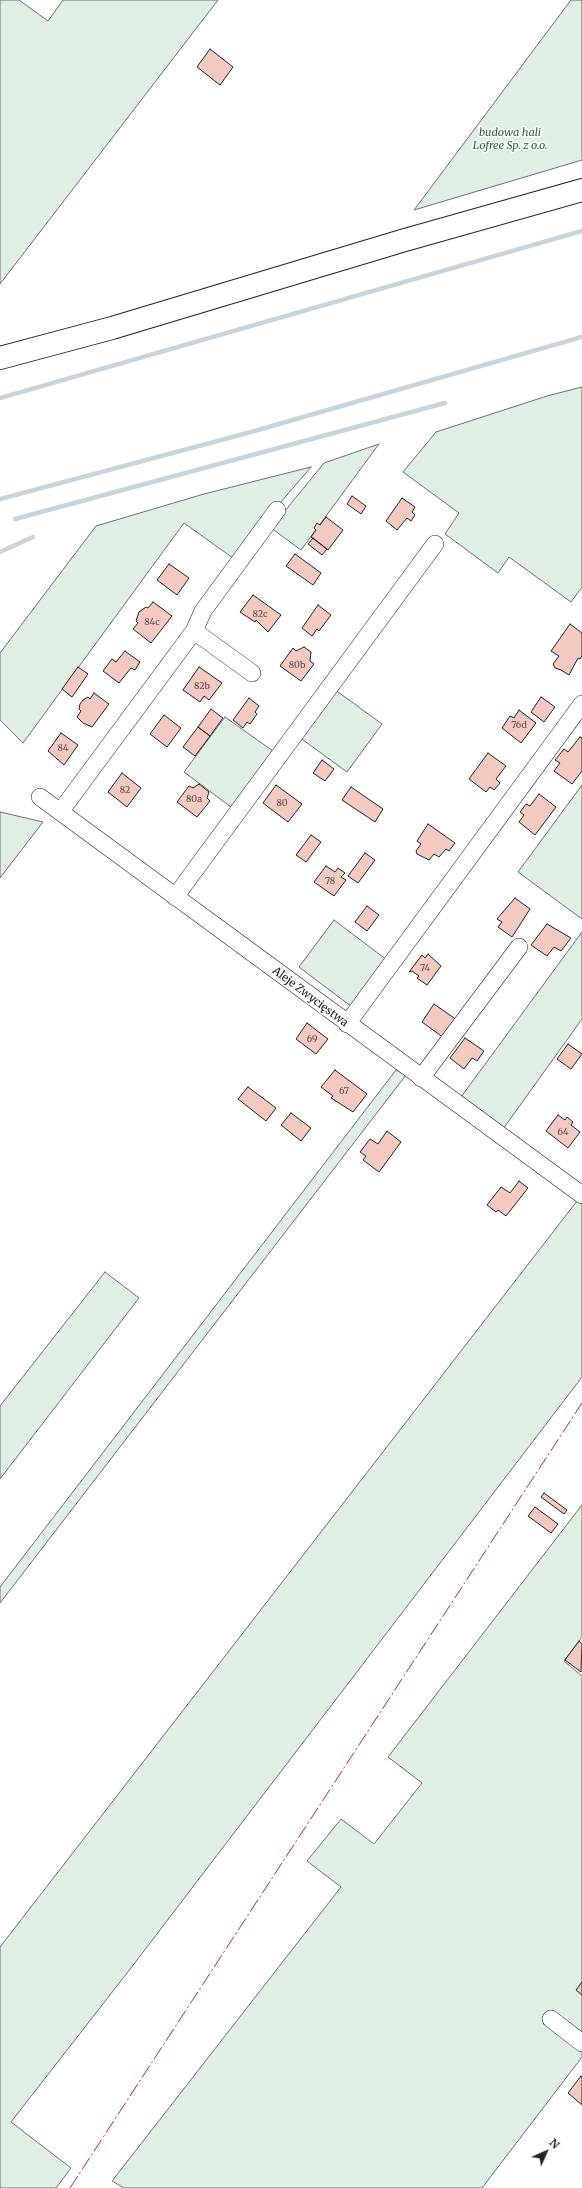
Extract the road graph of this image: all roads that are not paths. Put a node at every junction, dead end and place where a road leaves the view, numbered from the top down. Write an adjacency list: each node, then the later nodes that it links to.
1 (582, 190): 2 (highway)
2 (0, 358)
3 (277, 510): 5 (street)
4 (435, 544): 10 (street)
5 (194, 631): 6 (street); 9 (street)
6 (252, 673)
7 (582, 704): 12 (street)
8 (40, 796): 9 (street, Aleje Zwycięstwa)
9 (60, 812): 10 (street, Aleje Zwycięstwa)
10 (175, 897): 12 (street, Aleje Zwycięstwa)
11 (519, 947): 13 (street)
12 (347, 1024): 13 (street, Aleje Zwycięstwa)
13 (421, 1078): 14 (street, Aleje Zwycięstwa)
14 (582, 1194)
15 (551, 2019): 16 (street)
16 (582, 2043)

